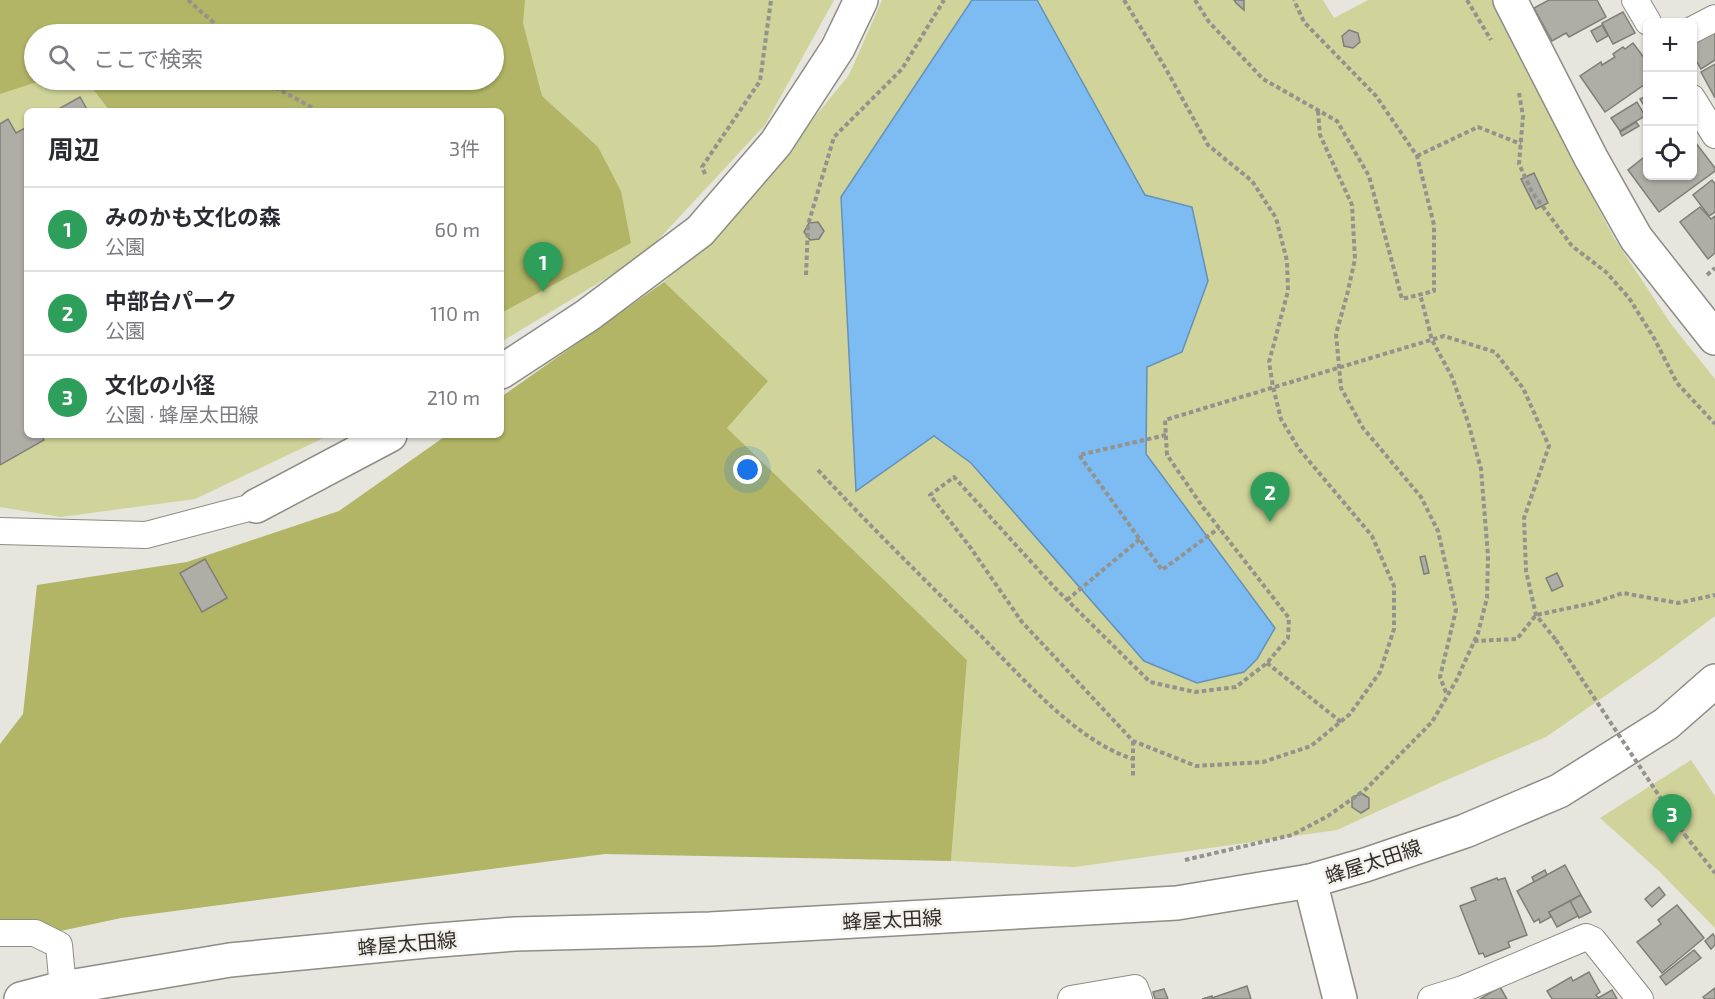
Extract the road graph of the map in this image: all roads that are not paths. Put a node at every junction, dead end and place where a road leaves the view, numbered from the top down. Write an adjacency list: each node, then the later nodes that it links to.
1 (861, 0): 10 (main road)
2 (1510, 0): 9 (main road)
3 (1635, 0): 4 (street)
4 (1646, 18)
5 (1715, 18): 6 (street)
6 (1697, 27)
7 (1697, 106): 8 (street)
8 (1715, 135)
9 (1715, 338)
10 (504, 370)
11 (384, 438): 12 (main road)
12 (256, 506): 13 (street)
13 (0, 531)
14 (1715, 681): 15 (main road, 蜂屋太田線)
15 (1310, 881): 17 (main road, 蜂屋太田線); 21 (main road)
16 (0, 933): 17 (street)
17 (65, 994): 18 (main road, 蜂屋太田線)
18 (21, 999)
19 (1071, 999): 20 (street)
20 (1139, 999)
21 (1340, 999)
22 (1431, 999): 23 (street)
23 (1640, 999)

